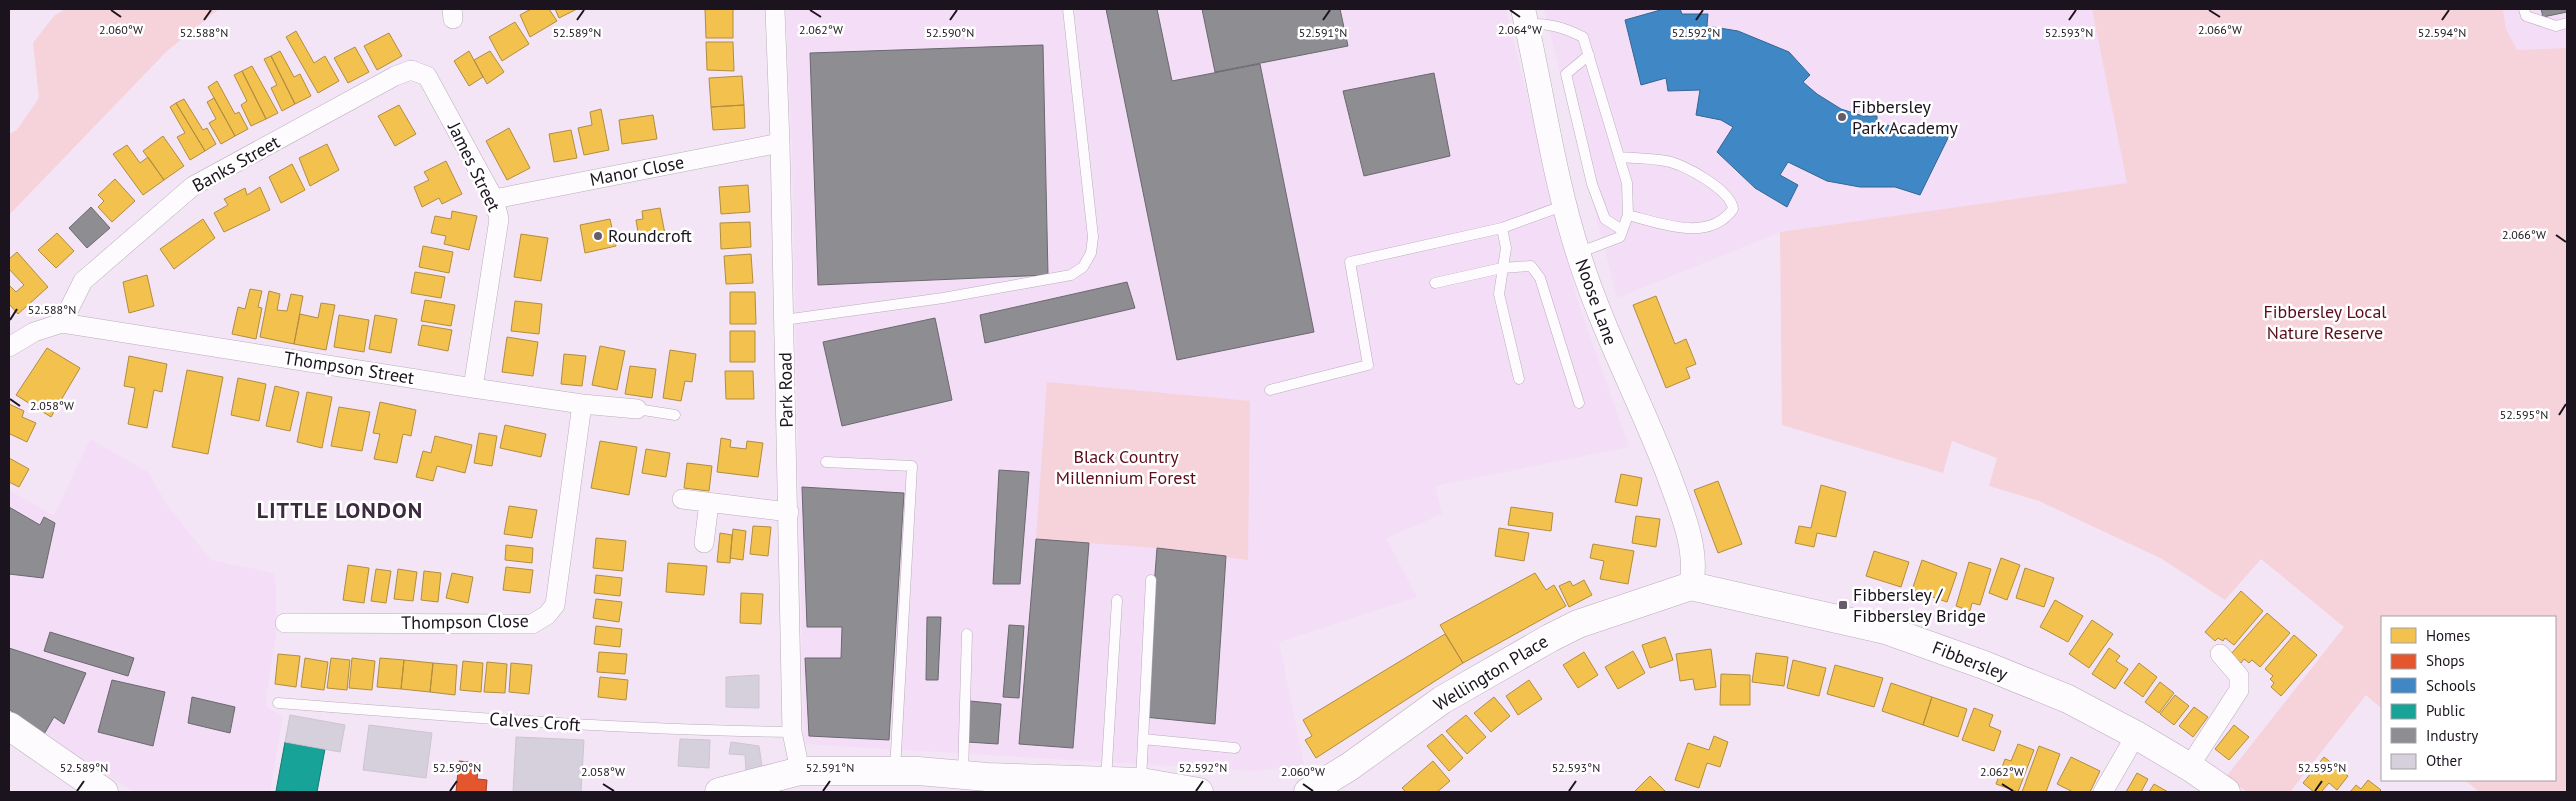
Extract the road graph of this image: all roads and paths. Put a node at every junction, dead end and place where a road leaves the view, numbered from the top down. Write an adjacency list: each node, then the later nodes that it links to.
1 (775, 9): 8 (street, Park Road)
2 (1068, 9): 18 (lane)
3 (2524, 9): 5 (lane)
4 (1524, 16): 6 (lane); 11 (street, Noose Lane)
5 (2567, 23)
6 (1589, 55): 9 (lane); 14 (lane)
7 (395, 76): 10 (street, James Street); 19 (street, Banks Street)
8 (780, 143): 10 (street, Manor Close); 18 (street, Park Road)
9 (1618, 157): 12 (lane); 12 (lane)
10 (494, 199): 22 (street, James Street)
11 (1566, 204): 13 (lane); 15 (street, Noose Lane)
12 (1628, 215): 14 (lane)
13 (1502, 228): 16 (lane); 23 (lane)
14 (1622, 230): 15 (lane)
15 (1578, 253): 34 (street, Noose Lane)
16 (1502, 268): 17 (lane); 21 (lane); 24 (lane)
17 (1435, 283)
18 (784, 320): 31 (street, Park Road)
19 (62, 324): 20 (street); 22 (street, Thompson Street)
20 (9, 347)
21 (1519, 379)
22 (473, 388): 25 (street, Thompson Street)
23 (1270, 390)
24 (1579, 403)
25 (582, 404): 26 (street, Thompson Street); 36 (street, Thompson Close)
26 (637, 409): 27 (lane)
27 (675, 415)
28 (826, 462): 47 (lane)
29 (682, 500): 30 (street)
30 (709, 503): 31 (street); 32 (street)
31 (788, 512): 41 (street, Park Road)
32 (704, 543)
33 (1151, 580): 43 (lane)
34 (1691, 586): 42 (main road, Fibbersley); 54 (main road, Wellington Place)
35 (1117, 600): 49 (lane)
36 (285, 623)
37 (966, 634): 48 (lane)
38 (2220, 654): 45 (street)
39 (278, 703): 41 (lane, Calves Croft)
40 (9, 726): 51 (main road)
41 (792, 732): 46 (street, Park Road)
42 (2136, 735): 45 (main road, Fibbersley); 55 (street)
43 (1143, 739): 44 (lane); 50 (lane)
44 (1235, 748)
45 (2191, 768): 56 (main road, Fibbersley)
46 (800, 771): 47 (main road); 52 (main road)
47 (895, 771): 48 (main road)
48 (979, 781): 49 (main road)
49 (1106, 781): 50 (main road)
50 (1141, 782): 53 (main road)
51 (104, 792)
52 (719, 792)
53 (1199, 792)
54 (1308, 792)
55 (2103, 792)
56 (2226, 792)

